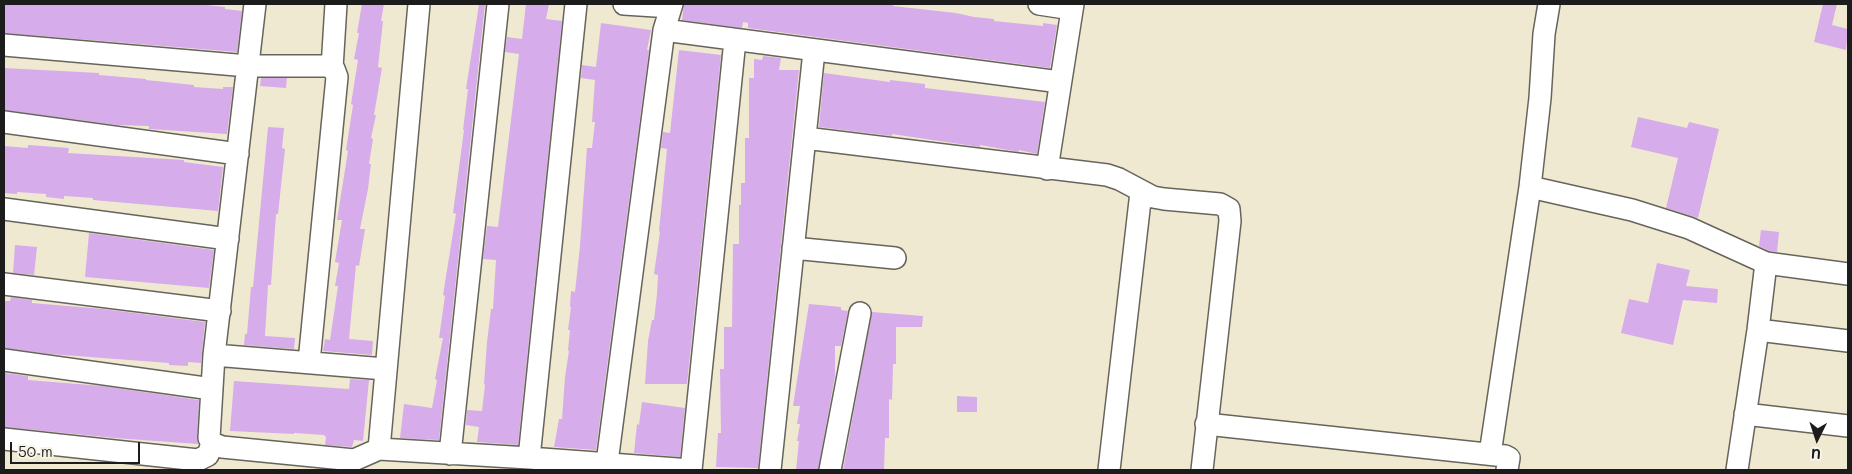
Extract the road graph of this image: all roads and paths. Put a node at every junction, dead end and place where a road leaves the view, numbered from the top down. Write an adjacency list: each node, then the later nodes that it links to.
1 (255, 4): 15 (street)
2 (336, 4): 16 (street)
3 (419, 4): 38 (street)
4 (498, 4): 45 (street)
5 (576, 4): 48 (street)
6 (624, 4): 9 (street)
7 (1039, 4): 10 (street)
8 (1549, 4): 22 (street)
9 (672, 5): 11 (street)
10 (1072, 6): 17 (street)
11 (664, 30): 12 (street); 50 (street)
12 (736, 40): 14 (street); 50 (street)
13 (4, 45): 15 (street)
14 (814, 51): 17 (street); 19 (street)
15 (248, 66): 16 (street); 20 (street)
16 (332, 68): 37 (street)
17 (1060, 82): 21 (street)
18 (4, 122): 20 (street)
19 (805, 138): 21 (street); 26 (street)
20 (238, 154): 25 (street)
21 (1047, 169): 23 (street)
22 (1530, 187): 28 (street); 46 (street)
23 (1141, 192): 41 (street); 53 (street)
24 (4, 209): 25 (street)
25 (228, 239): 31 (street)
26 (793, 248): 27 (street); 51 (street)
27 (895, 258)
28 (1766, 262): 29 (street); 33 (street)
29 (1848, 274)
30 (4, 284): 31 (street)
31 (220, 311): 35 (street)
32 (860, 313): 52 (street)
33 (1758, 330): 34 (street); 40 (street)
34 (1848, 341)
35 (214, 355): 37 (street); 39 (street)
36 (4, 360): 39 (street)
37 (309, 362): 38 (street)
38 (385, 369): 44 (street)
39 (212, 389): 47 (street)
40 (1745, 414): 42 (street); 56 (street)
41 (1206, 424): 46 (street); 54 (street)
42 (1848, 426)
43 (4, 438): 47 (street)
44 (379, 449): 45 (street); 49 (street)
45 (450, 454): 48 (street)
46 (1490, 454): 55 (street)
47 (209, 456): 49 (street)
48 (529, 458): 50 (street)
49 (354, 465)
50 (606, 467)
51 (770, 470)
52 (830, 470)
53 (1109, 470)
54 (1202, 470)
55 (1507, 470)
56 (1737, 470)

